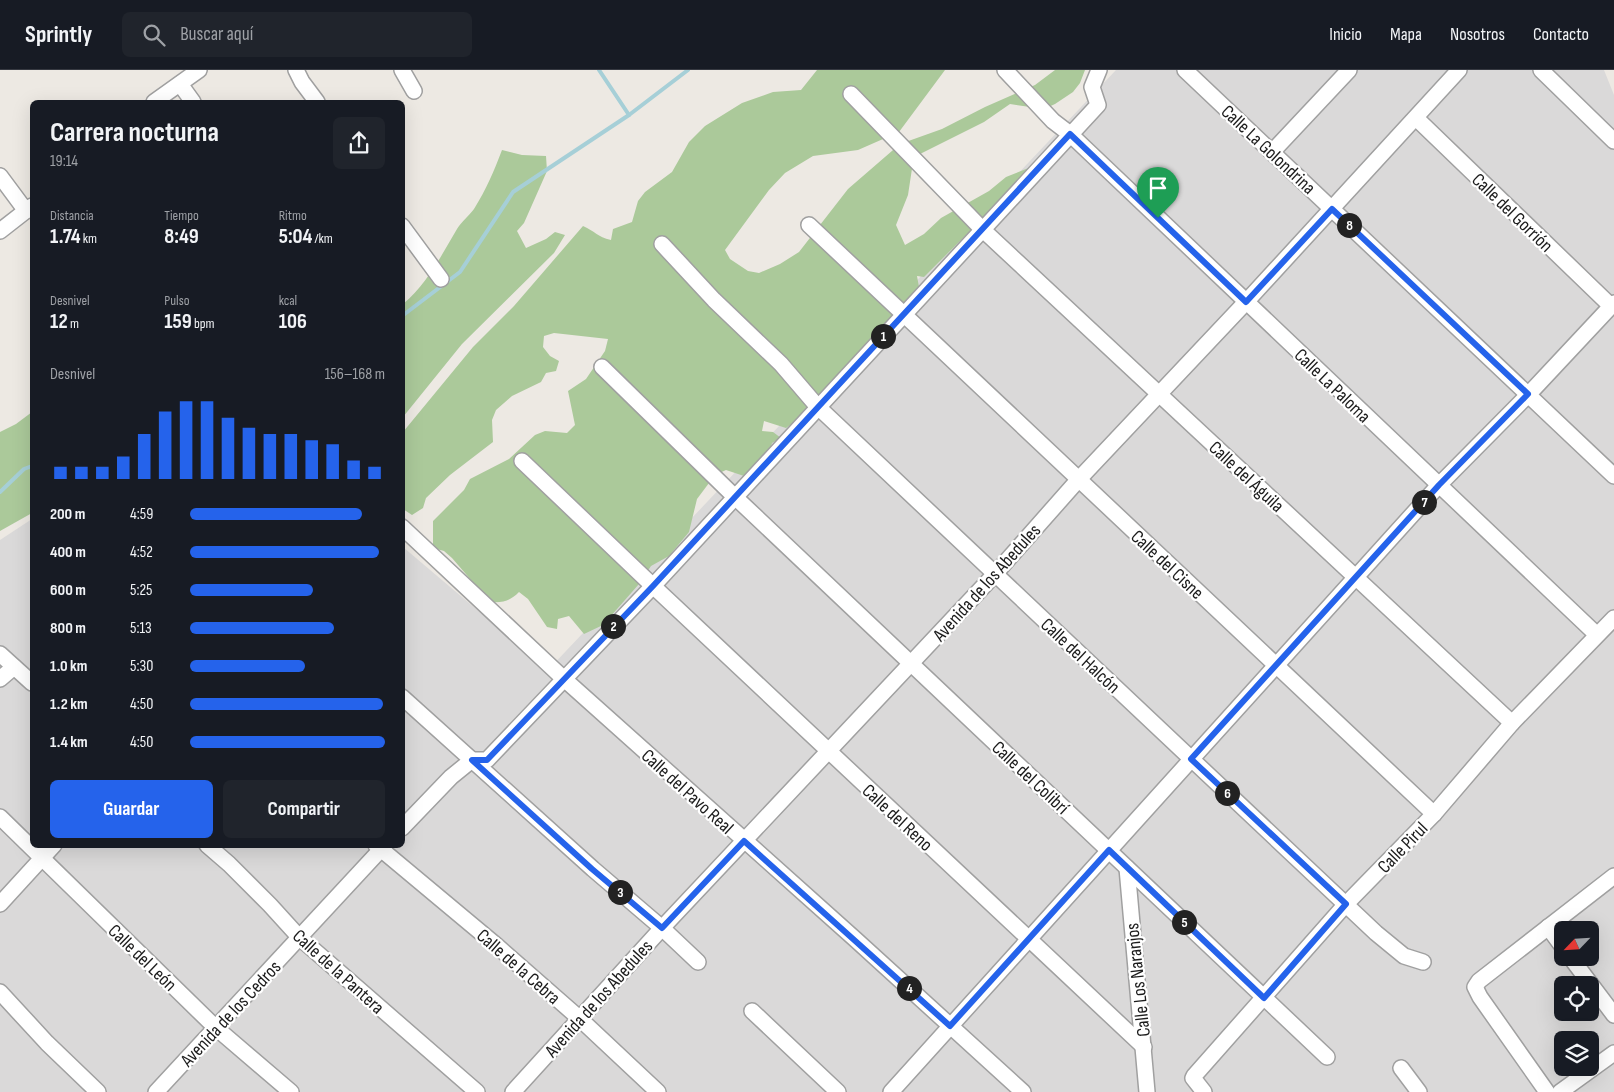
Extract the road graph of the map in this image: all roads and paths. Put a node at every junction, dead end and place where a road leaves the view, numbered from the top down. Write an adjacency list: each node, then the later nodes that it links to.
1 (199, 70): 10 (street)
2 (296, 70): 15 (street)
3 (402, 70): 11 (street)
4 (1005, 70): 17 (street, Calle La Paloma)
5 (1099, 70): 17 (street)
6 (1185, 70): 19 (street, Calle La Golondrina)
7 (1349, 70): 19 (street)
8 (1459, 70): 16 (street, Avenida de los Abedules)
9 (1541, 70): 18 (street)
10 (180, 84): 13 (street); 14 (street)
11 (414, 91)
12 (851, 94): 24 (street, Calle del Águila)
13 (157, 100)
14 (192, 100)
15 (316, 100)
16 (1416, 118): 22 (street, Avenida de los Abedules); 30 (street, Calle del Gorrión)
17 (1070, 134): 24 (street); 29 (street, Calle La Paloma)
18 (1614, 140)
19 (1272, 152): 22 (street, Calle La Golondrina)
20 (0, 176): 21 (street)
21 (29, 209): 26 (street)
22 (1332, 209): 29 (street, Avenida de los Abedules); 34 (street, Calle La Golondrina)
23 (809, 224): 31 (street, Calle del Cisne)
24 (982, 229): 31 (street); 33 (street, Calle del Águila)
25 (405, 230): 28 (street)
26 (0, 231)
27 (662, 244): 35 (street, Calle del Halcón)
28 (441, 278)
29 (1246, 302): 33 (street, Avenida de los Abedules); 39 (street, Calle La Paloma)
30 (1612, 304): 34 (street)
31 (903, 314): 35 (street); 38 (street, Calle del Cisne)
32 (602, 367): 40 (street, Calle del Colibrí)
33 (1160, 394): 38 (street, Avenida de los Abedules); 43 (street, Calle del Águila)
34 (1528, 394): 37 (street, Calle La Golondrina); 39 (street)
35 (817, 406): 40 (street); 42 (street, Calle del Halcón)
36 (522, 461): 44 (street, Calle del Reno)
37 (1614, 476)
38 (1079, 480): 42 (street, Avenida de los Abedules); 49 (street, Calle del Cisne)
39 (1439, 485): 43 (street); 46 (street, Calle La Paloma)
40 (735, 497): 44 (street); 48 (street, Calle del Colibrí)
41 (405, 530): 51 (street, Calle del Pavo Real)
42 (995, 574): 48 (street, Avenida de los Abedules); 57 (street, Calle del Halcón)
43 (1355, 577): 49 (street); 55 (street, Calle del Águila)
44 (653, 586): 51 (street); 56 (street, Calle del Reno)
45 (1614, 618): 46 (street, Calle Pirul)
46 (1596, 634): 55 (street, Calle Pirul)
47 (0, 654): 50 (street)
48 (911, 663): 56 (street, Avenida de los Abedules); 69 (street, Calle del Colibrí)
49 (1276, 665): 57 (street); 59 (street, Calle del Cisne)
50 (14, 667): 52 (street); 53 (street)
51 (563, 678): 58 (street); 62 (street, Calle del Pavo Real)
52 (0, 679)
53 (30, 681)
54 (405, 699): 58 (street)
55 (1512, 723): 59 (street, Calle Pirul)
56 (830, 752): 62 (street, Avenida de los Abedules); 79 (street, Calle del Reno)
57 (1191, 759): 69 (street); 74 (street, Calle del Halcón)
58 (472, 760): 61 (street); 76 (street)
59 (1434, 814): 74 (street, Calle Pirul)
60 (0, 817): 63 (street, Calle del León)
61 (405, 825)
62 (744, 841): 76 (street, Avenida de los Abedules); 88 (street, Calle del Pavo Real)
63 (30, 846)
64 (33, 848): 70 (street, Calle del León)
65 (51, 848): 70 (street)
66 (210, 848): 78 (street, Calle de la Pantera)
67 (378, 848): 78 (street, Avenida de los Cedros)
68 (382, 848): 87 (street, Calle de la Cebra)
69 (1109, 850): 71 (street, Calle del Colibrí); 79 (street)
70 (43, 858): 73 (street); 89 (street, Calle del León)
71 (1127, 868): 84 (street, Calle del Colibrí); 90 (street, Calle Los Naranjos)
72 (1614, 876): 75 (street)
73 (0, 904)
74 (1346, 904): 81 (street, Calle del Halcón); 84 (street, Calle Pirul)
75 (1548, 927): 77 (street); 106 (street)
76 (662, 928): 80 (street); 87 (street, Avenida de los Abedules)
77 (1554, 935)
78 (300, 938): 89 (street, Avenida de los Cedros); 97 (street, Calle de la Pantera)
79 (1029, 939): 88 (street); 90 (street, Calle del Reno)
80 (698, 962)
81 (1423, 962)
82 (1577, 966): 86 (street)
83 (0, 992): 94 (street)
84 (1264, 998): 92 (street, Calle del Colibrí); 104 (street, Calle Pirul)
85 (752, 1011): 100 (street)
86 (1614, 1015)
87 (579, 1018): 98 (street, Avenida de los Abedules); 99 (street, Calle de la Cebra)
88 (950, 1026): 101 (street); 102 (street, Calle del Pavo Real)
89 (215, 1027): 95 (street, Avenida de los Cedros); 96 (street, Calle del León)
90 (1144, 1047): 103 (street, Calle Los Naranjos)
91 (1614, 1053): 107 (street)
92 (1327, 1057)
93 (1401, 1068): 105 (street)
94 (98, 1092)
95 (156, 1092)
96 (291, 1092)
97 (477, 1092)
98 (513, 1092)
99 (658, 1092)
100 (838, 1092)
101 (891, 1092)
102 (1022, 1092)
103 (1147, 1092)
104 (1204, 1092)
105 (1419, 1092)
106 (1547, 1092)
107 (1560, 1092)

